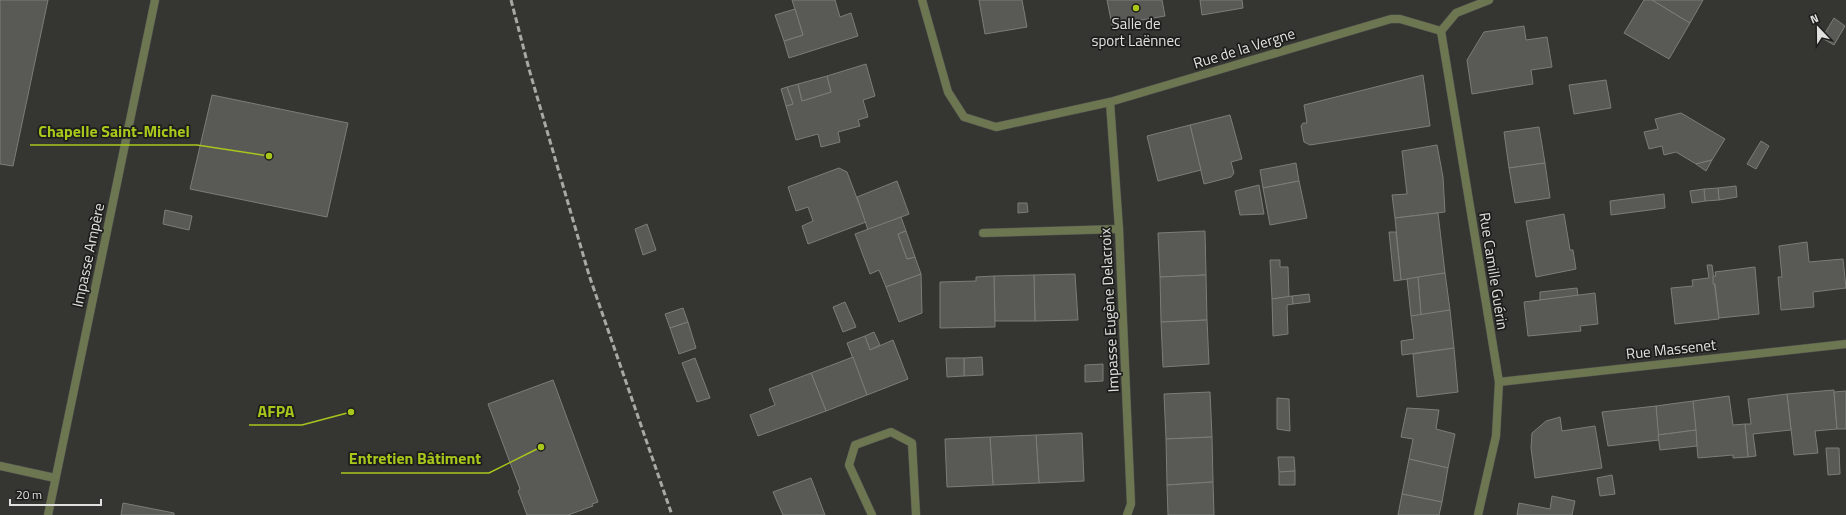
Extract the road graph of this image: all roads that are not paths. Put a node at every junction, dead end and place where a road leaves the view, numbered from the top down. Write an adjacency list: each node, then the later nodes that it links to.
1 (155, 0): 11 (street, Impasse Ampère)
2 (922, 0): 5 (street, Rue de la Vergne)
3 (1489, 0): 4 (street)
4 (1441, 31): 5 (street, Rue de la Vergne); 9 (street, Rue Camille Guérin)
5 (1110, 102): 6 (street, Impasse Eugène Delacroix)
6 (1119, 229): 7 (street); 15 (street, Impasse Eugène Delacroix)
7 (982, 233)
8 (1846, 344): 9 (street, Rue Massenet)
9 (1498, 382): 16 (street, Rue Camille Guérin)
10 (0, 466): 11 (street)
11 (55, 478): 12 (street, Impasse Ampère)
12 (48, 515)
13 (872, 515): 14 (street)
14 (916, 515)
15 (1127, 515)
16 (1478, 515)

